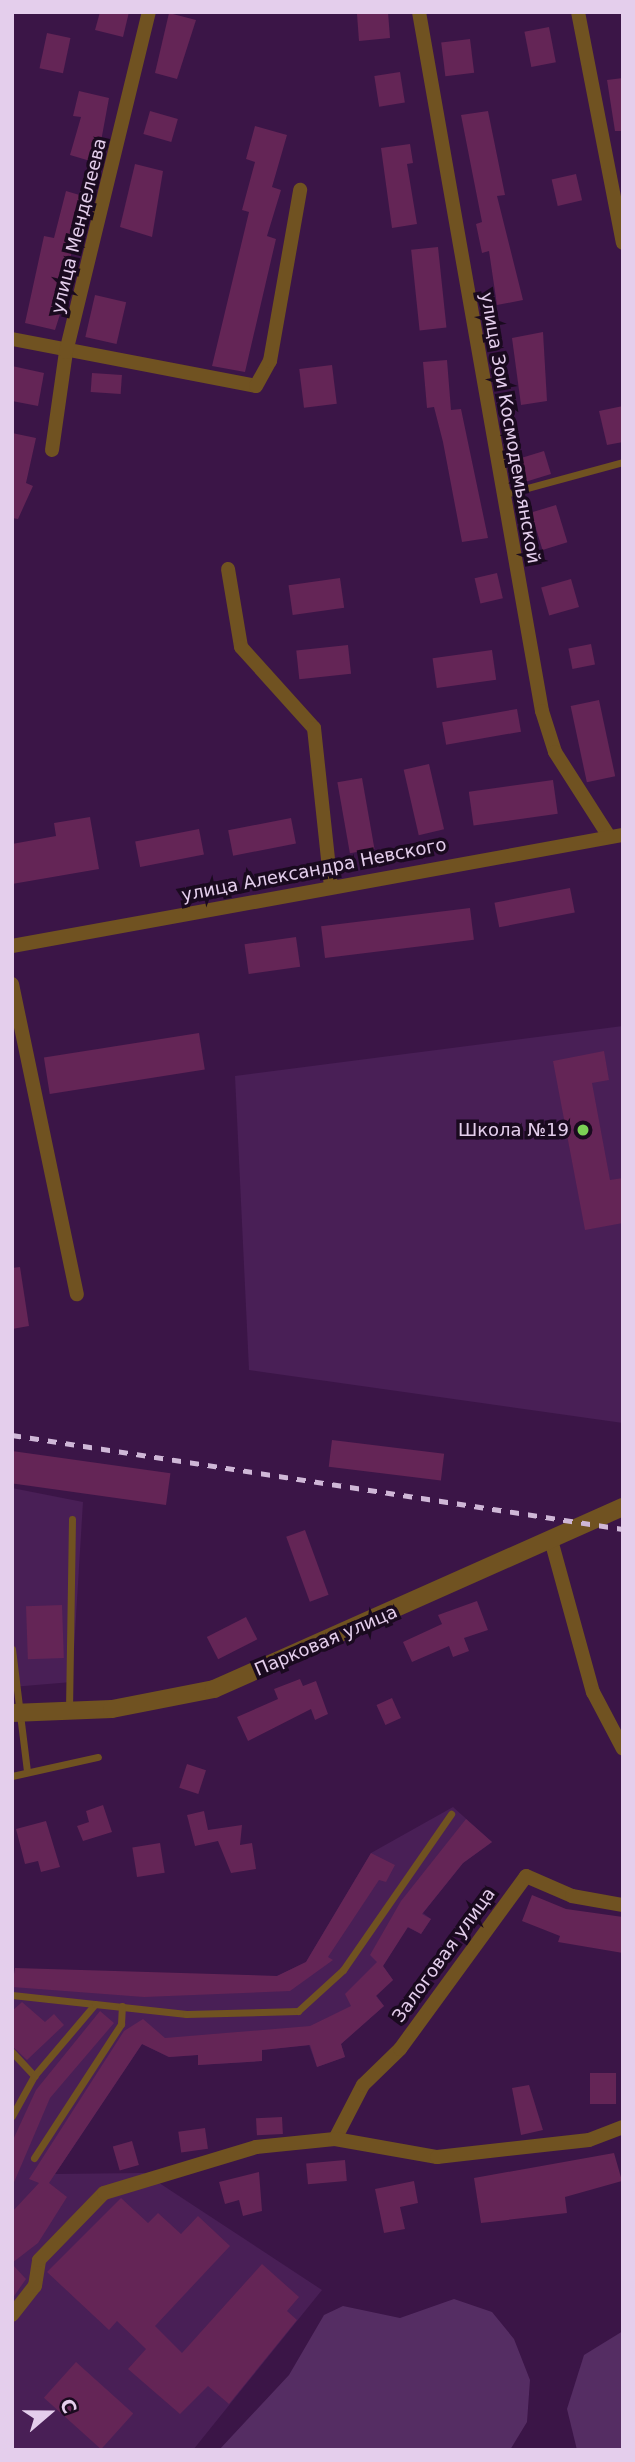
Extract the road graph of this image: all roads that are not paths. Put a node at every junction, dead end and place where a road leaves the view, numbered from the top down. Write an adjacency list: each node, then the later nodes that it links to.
1 (149, 12): 7 (street, улица Менделеева)
2 (419, 12): 10 (street, улица Зои Космодемьянской)
3 (578, 12): 5 (street)
4 (300, 190): 7 (street)
5 (623, 243)
6 (12, 339): 7 (street)
7 (66, 352): 8 (street, улица Менделеева)
8 (52, 450)
9 (623, 461): 10 (lane)
10 (501, 496): 12 (street, улица Зои Космодемьянской)
11 (228, 569): 13 (street)
12 (615, 835): 13 (street, улица Александра Невского)
13 (331, 886): 14 (street, улица Александра Невского)
14 (12, 946)
15 (12, 984): 16 (street)
16 (77, 1294)
17 (623, 1507): 19 (street, Парковая улица)
18 (72, 1519): 21 (lane)
19 (551, 1540): 21 (street, Парковая улица); 23 (street)
20 (12, 1648): 22 (lane)
21 (69, 1711): 22 (street, Парковая улица)
22 (16, 1712): 25 (lane)
23 (623, 1749)
24 (98, 1757): 25 (lane)
25 (27, 1772): 26 (lane)
26 (12, 1776)
27 (451, 1814): 31 (lane)
28 (623, 1905): 36 (street, Залоговая улица)
29 (12, 1994): 30 (lane)
30 (95, 2004): 31 (lane); 33 (lane)
31 (122, 2006): 37 (lane)
32 (12, 2052): 33 (lane)
33 (34, 2076): 34 (lane)
34 (12, 2116)
35 (623, 2127): 36 (street)
36 (335, 2139): 38 (street)
37 (34, 2158)
38 (12, 2315)

